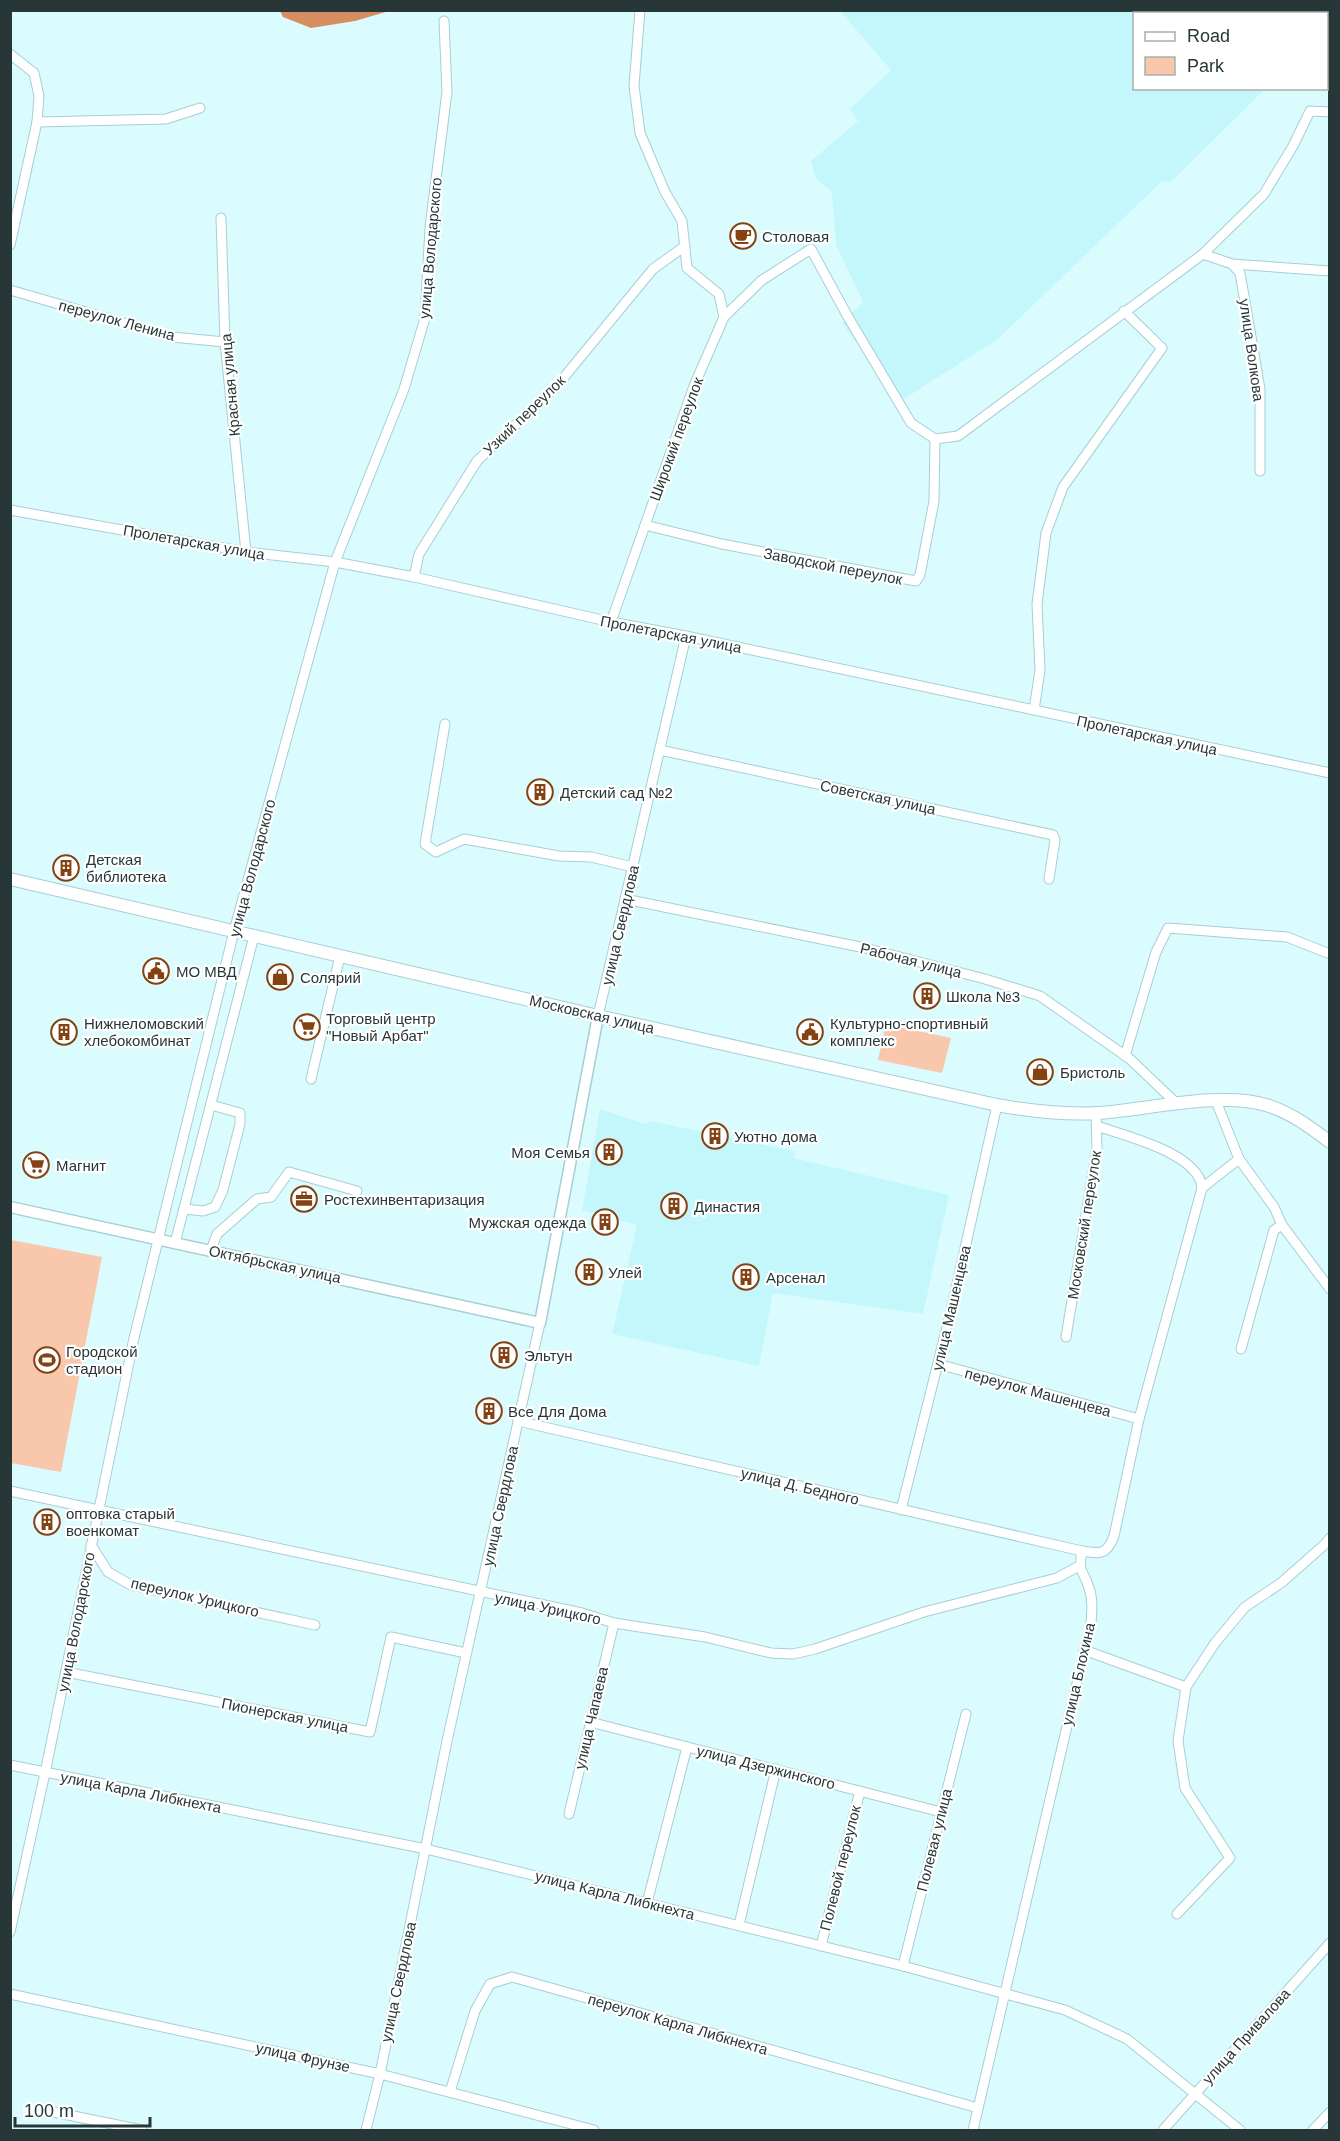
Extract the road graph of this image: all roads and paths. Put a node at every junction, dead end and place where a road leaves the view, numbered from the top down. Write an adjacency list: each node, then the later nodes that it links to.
1 (640, 10): 9 (street)
2 (444, 21): 22 (street, улица Володарского)
3 (10, 54): 6 (street)
4 (200, 108): 6 (street)
5 (1329, 111): 10 (street)
6 (37, 122): 8 (street)
7 (221, 218): 16 (street, Красная улица)
8 (10, 245)
9 (685, 246): 15 (street); 23 (street, Узкий переулок)
10 (1203, 254): 11 (street); 14 (street)
11 (1232, 264): 12 (street); 18 (street, улица Волкова)
12 (1329, 271)
13 (10, 290): 16 (street, переулок Ленина)
14 (1125, 311): 17 (street); 26 (street)
15 (723, 317): 17 (street); 20 (street, Широкий переулок)
16 (225, 342): 21 (street, Красная улица)
17 (935, 439): 20 (street, Заводской переулок)
18 (1260, 471)
19 (10, 510): 21 (street, Пролетарская улица)
20 (645, 525): 24 (street, Широкий переулок)
21 (246, 552): 22 (street, Пролетарская улица)
22 (335, 562): 23 (street, Пролетарская улица); 34 (street, улица Володарского)
23 (414, 577): 24 (street, Пролетарская улица)
24 (611, 622): 25 (street, Пролетарская улица)
25 (686, 636): 26 (street, Пролетарская улица); 28 (street, улица Свердлова)
26 (1034, 710): 29 (street, Пролетарская улица)
27 (445, 724): 30 (street)
28 (660, 750): 30 (street, улица Свердлова); 32 (street, Советская улица)
29 (1329, 773)
30 (633, 867): 33 (street, улица Свердлова)
31 (10, 879): 34 (main road, Московская улица)
32 (1049, 879)
33 (625, 899): 38 (street, улица Свердлова); 39 (street, Рабочая улица)
34 (234, 931): 35 (main road, Московская улица); 53 (street, улица Володарского)
35 (254, 936): 37 (main road, Московская улица); 43 (street)
36 (1329, 954): 39 (street)
37 (340, 956): 38 (main road, Московская улица); 40 (street)
38 (598, 1016): 44 (main road, Московская улица); 57 (street, улица Свердлова)
39 (1125, 1056): 42 (street, Рабочая улица)
40 (311, 1079)
41 (1216, 1101): 42 (main road); 46 (main road); 47 (street)
42 (1177, 1104): 45 (main road, Московская улица)
43 (211, 1105): 51 (street); 51 (street)
44 (997, 1106): 45 (main road, Московская улица); 60 (street, улица Машенцева)
45 (1097, 1120): 48 (street); 58 (street, Московский переулок)
46 (1329, 1142)
47 (1239, 1159): 48 (street); 52 (street)
48 (1202, 1188): 61 (street)
49 (357, 1191): 55 (street)
50 (10, 1207): 53 (street, Октябрьская улица)
51 (184, 1209): 54 (street)
52 (1282, 1225): 56 (street); 59 (street)
53 (158, 1239): 54 (street, Октябрьская улица); 65 (street, улица Володарского)
54 (175, 1243): 55 (street, Октябрьская улица)
55 (211, 1250): 57 (street, Октябрьская улица)
56 (1329, 1289)
57 (540, 1323): 62 (street, улица Свердлова)
58 (1066, 1337)
59 (1241, 1349)
60 (938, 1364): 61 (street, переулок Машенцева); 64 (street, улица Машенцева)
61 (1139, 1419): 68 (street)
62 (518, 1421): 64 (street, улица Д. Бедного); 70 (street, улица Свердлова)
63 (10, 1491): 65 (street, улица Урицкого)
64 (901, 1510): 68 (street, улица Д. Бедного)
65 (98, 1511): 67 (street, улица Володарского); 70 (street, улица Урицкого)
66 (1329, 1538): 76 (street)
67 (91, 1545): 72 (street, переулок Урицкого); 75 (street, улица Володарского)
68 (1082, 1551): 69 (street)
69 (1079, 1566): 71 (street, улица Урицкого); 73 (street, улица Блохина)
70 (481, 1593): 71 (street, улица Урицкого); 74 (street, улица Свердлова)
71 (614, 1623): 78 (street, улица Чапаева)
72 (315, 1624)
73 (1084, 1650): 76 (street); 97 (street, улица Блохина)
74 (466, 1653): 75 (street, Пионерская улица); 86 (street, улица Свердлова)
75 (66, 1672): 82 (street, улица Володарского)
76 (1186, 1687): 90 (street)
77 (966, 1714): 84 (street, Полевая улица)
78 (590, 1722): 79 (street, улица Дзержинского); 85 (street, улица Чапаева)
79 (687, 1747): 81 (street, улица Дзержинского); 89 (street)
80 (10, 1765): 82 (street, улица Карла Либкнехта)
81 (776, 1769): 83 (street, улица Дзержинского); 91 (street)
82 (45, 1773): 86 (street, улица Карла Либкнехта); 88 (street, улица Володарского)
83 (860, 1791): 84 (street, улица Дзержинского); 94 (street, Полевой переулок)
84 (941, 1812): 95 (street, Полевая улица)
85 (569, 1814)
86 (426, 1849): 89 (street, улица Карла Либкнехта); 98 (street, улица Свердлова)
87 (10, 1885): 88 (street)
88 (21, 1887): 92 (street, улица Володарского)
89 (647, 1903): 91 (street, улица Карла Либкнехта)
90 (1177, 1914)
91 (738, 1925): 94 (street, улица Карла Либкнехта)
92 (10, 1932)
93 (1329, 1943): 100 (street, улица Привалова)
94 (821, 1946): 95 (street, улица Карла Либкнехта)
95 (903, 1966): 97 (street, улица Карла Либкнехта)
96 (10, 1994): 98 (street, улица Фрунзе)
97 (1004, 1994): 100 (street, улица Карла Либкнехта); 101 (street, улица Блохина)
98 (380, 2074): 99 (street, улица Фрунзе); 105 (street, улица Свердлова)
99 (450, 2092): 101 (street, переулок Карла Либкнехта); 106 (street, улица Фрунзе)
100 (1193, 2095): 108 (street, улица Привалова); 109 (street, улица Карла Либкнехта)
101 (978, 2108): 107 (street, улица Блохина)
102 (39, 2109): 104 (street)
103 (1329, 2112): 110 (street)
104 (142, 2130)
105 (366, 2130)
106 (594, 2130)
107 (973, 2130)
108 (1163, 2130)
109 (1240, 2130)
110 (1313, 2130)

